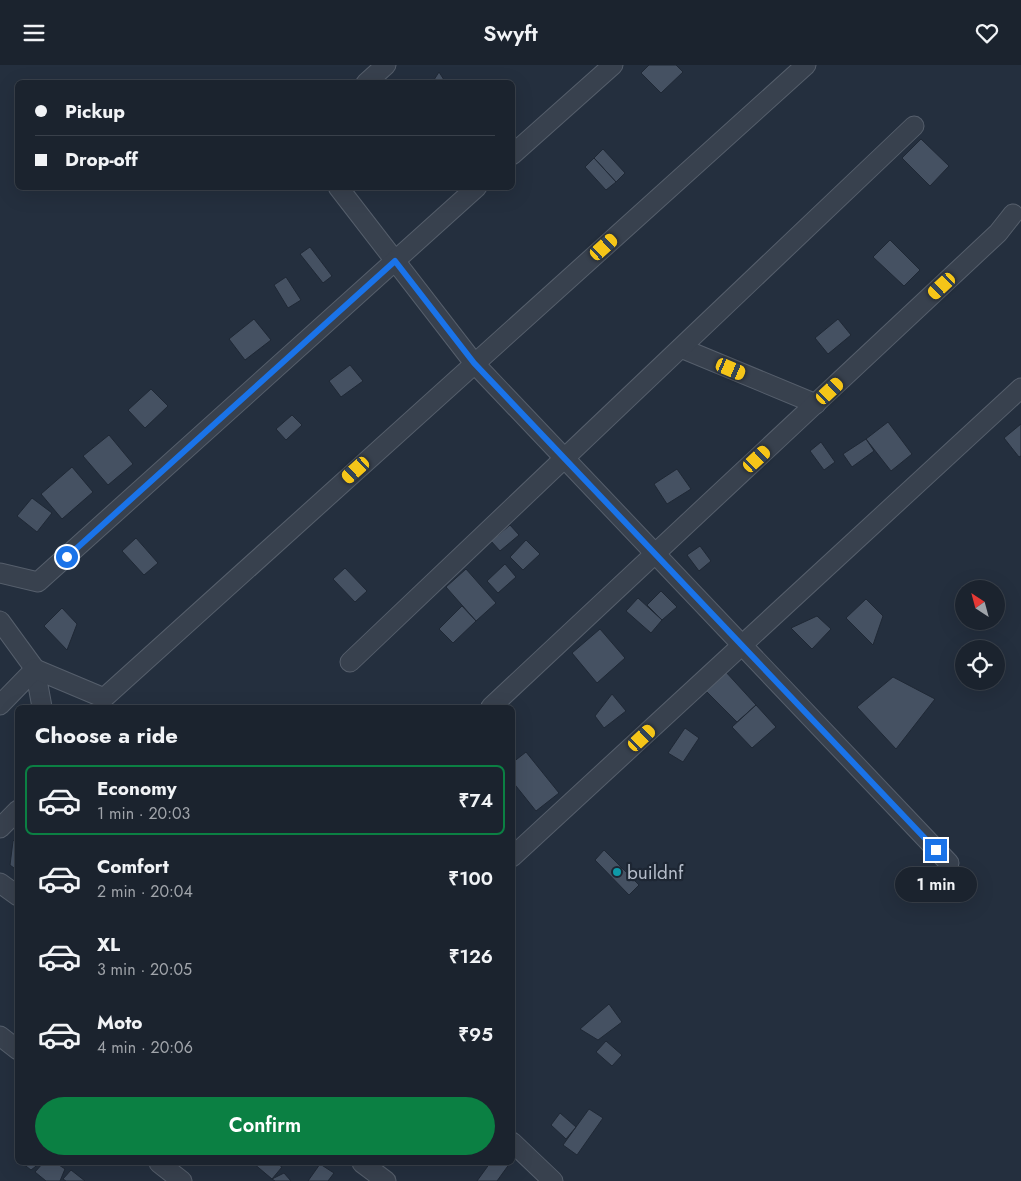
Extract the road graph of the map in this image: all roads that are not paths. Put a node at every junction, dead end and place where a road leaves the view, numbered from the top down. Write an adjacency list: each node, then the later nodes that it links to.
1 (386, 65): 4 (street)
2 (612, 65): 6 (street)
3 (806, 65): 12 (street)
4 (369, 80)
5 (914, 126): 11 (street)
6 (515, 152)
7 (340, 190): 10 (street)
8 (474, 190): 10 (street)
9 (1014, 213): 14 (street)
10 (395, 261): 12 (street); 17 (street)
11 (681, 348): 14 (street); 15 (street)
12 (474, 363): 15 (street); 21 (street)
13 (1021, 388): 19 (street)
14 (816, 404): 16 (street)
15 (565, 459): 16 (street); 20 (street)
16 (655, 554): 19 (street); 24 (street)
17 (0, 573)
18 (0, 621): 21 (street)
19 (742, 645): 27 (street); 28 (street)
20 (350, 662)
21 (35, 669): 22 (street); 23 (street)
22 (0, 705)
23 (42, 705)
24 (493, 705)
25 (15, 813): 26 (street)
26 (0, 829)
27 (515, 854)
28 (949, 863)
29 (0, 883): 30 (street)
30 (15, 894)
31 (0, 1036): 32 (street)
32 (15, 1048)
33 (515, 1145): 38 (street)
34 (162, 1165): 36 (street)
35 (365, 1165): 37 (street)
36 (182, 1181)
37 (386, 1181)
38 (553, 1181)

